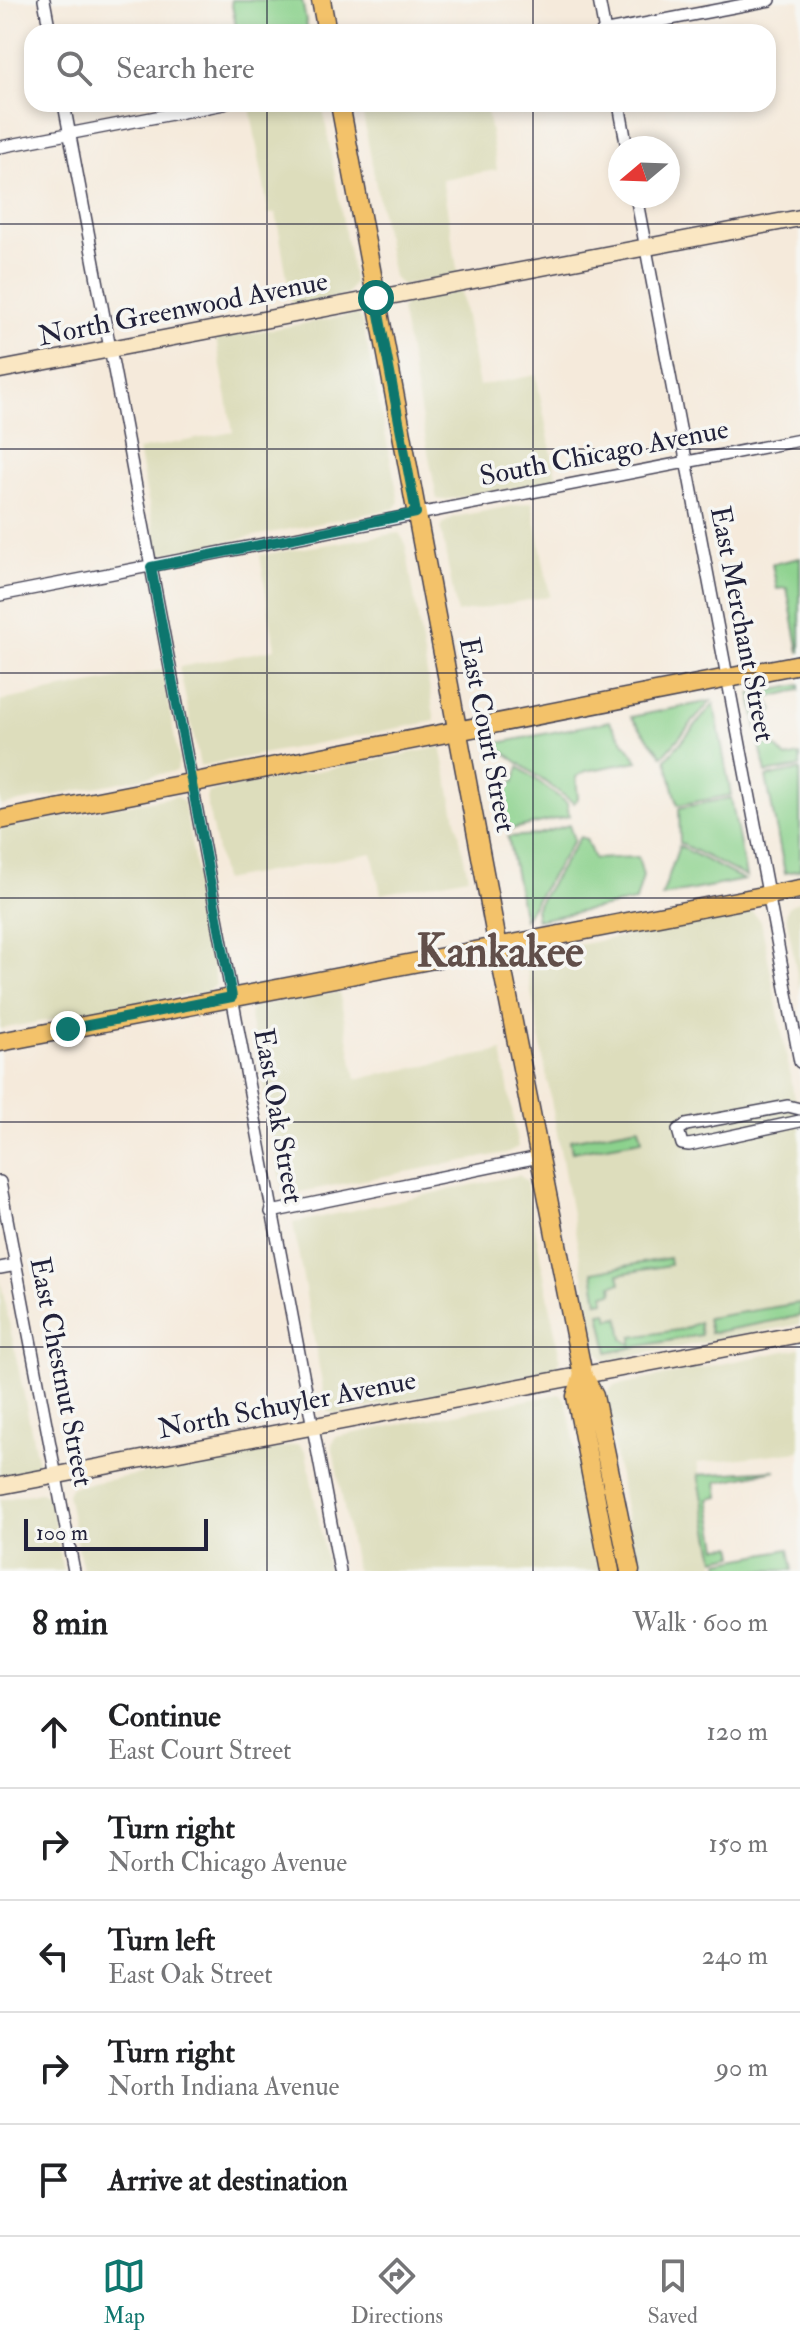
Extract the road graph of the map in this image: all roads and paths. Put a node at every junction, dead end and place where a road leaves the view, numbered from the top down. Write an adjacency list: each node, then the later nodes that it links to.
1 (44, 0): 5 (street)
2 (321, 0): 6 (main road)
3 (599, 0): 7 (street)
4 (770, 0): 8 (street)
5 (48, 24)
6 (326, 24)
7 (603, 24)
8 (646, 24)
9 (66, 112): 13 (street, East Oak Street)
10 (182, 112): 13 (street)
11 (341, 112): 19 (main road, East Court Street)
12 (620, 112): 14 (street)
13 (70, 133): 15 (street); 20 (street, East Oak Street)
14 (625, 136)
15 (0, 147)
16 (638, 208): 18 (street, East Merchant Street)
17 (800, 218): 18 (street, North Greenwood Avenue)
18 (646, 247): 19 (street, North Greenwood Avenue); 23 (street, East Merchant Street)
19 (376, 298): 20 (street, North Greenwood Avenue); 24 (main road, East Court Street)
20 (109, 349): 21 (street, North Greenwood Avenue); 25 (street, East Oak Street)
21 (0, 370)
22 (800, 440): 23 (street, South Chicago Avenue)
23 (686, 461): 24 (street, South Chicago Avenue); 28 (street, East Merchant Street)
24 (416, 513): 25 (street, South Chicago Avenue); 29 (main road, East Court Street)
25 (151, 567): 26 (street, South Chicago Avenue); 30 (street, East Oak Street)
26 (0, 595)
27 (800, 664): 28 (main road)
28 (728, 678): 29 (main road); 33 (street, East Merchant Street)
29 (457, 730): 30 (main road); 34 (main road, East Court Street)
30 (191, 783): 31 (main road); 35 (street, East Oak Street)
31 (0, 820)
32 (800, 889): 33 (main road)
33 (768, 895): 34 (main road); 37 (street, East Merchant Street)
34 (498, 947): 35 (main road); 40 (main road, East Court Street)
35 (232, 997): 36 (main road); 42 (street, East Oak Street)
36 (0, 1042)
37 (800, 1062)
38 (800, 1109): 39 (street)
39 (800, 1121)
40 (539, 1157): 42 (street); 46 (main road, East Court Street)
41 (0, 1182): 43 (street, East Chestnut Street)
42 (271, 1212): 47 (street, East Oak Street)
43 (16, 1265): 44 (street); 48 (street, East Chestnut Street)
44 (0, 1268)
45 (800, 1334): 46 (street, North Schuyler Avenue)
46 (583, 1375): 47 (street, North Schuyler Avenue); 52 (main road, East Court Street); 53 (main road, East Court Street)
47 (312, 1427): 48 (street, North Schuyler Avenue); 51 (street, East Oak Street)
48 (56, 1475): 49 (street, North Schuyler Avenue); 50 (street, East Chestnut Street)
49 (0, 1486)
50 (74, 1571)
51 (340, 1571)
52 (610, 1571)
53 (630, 1571)

